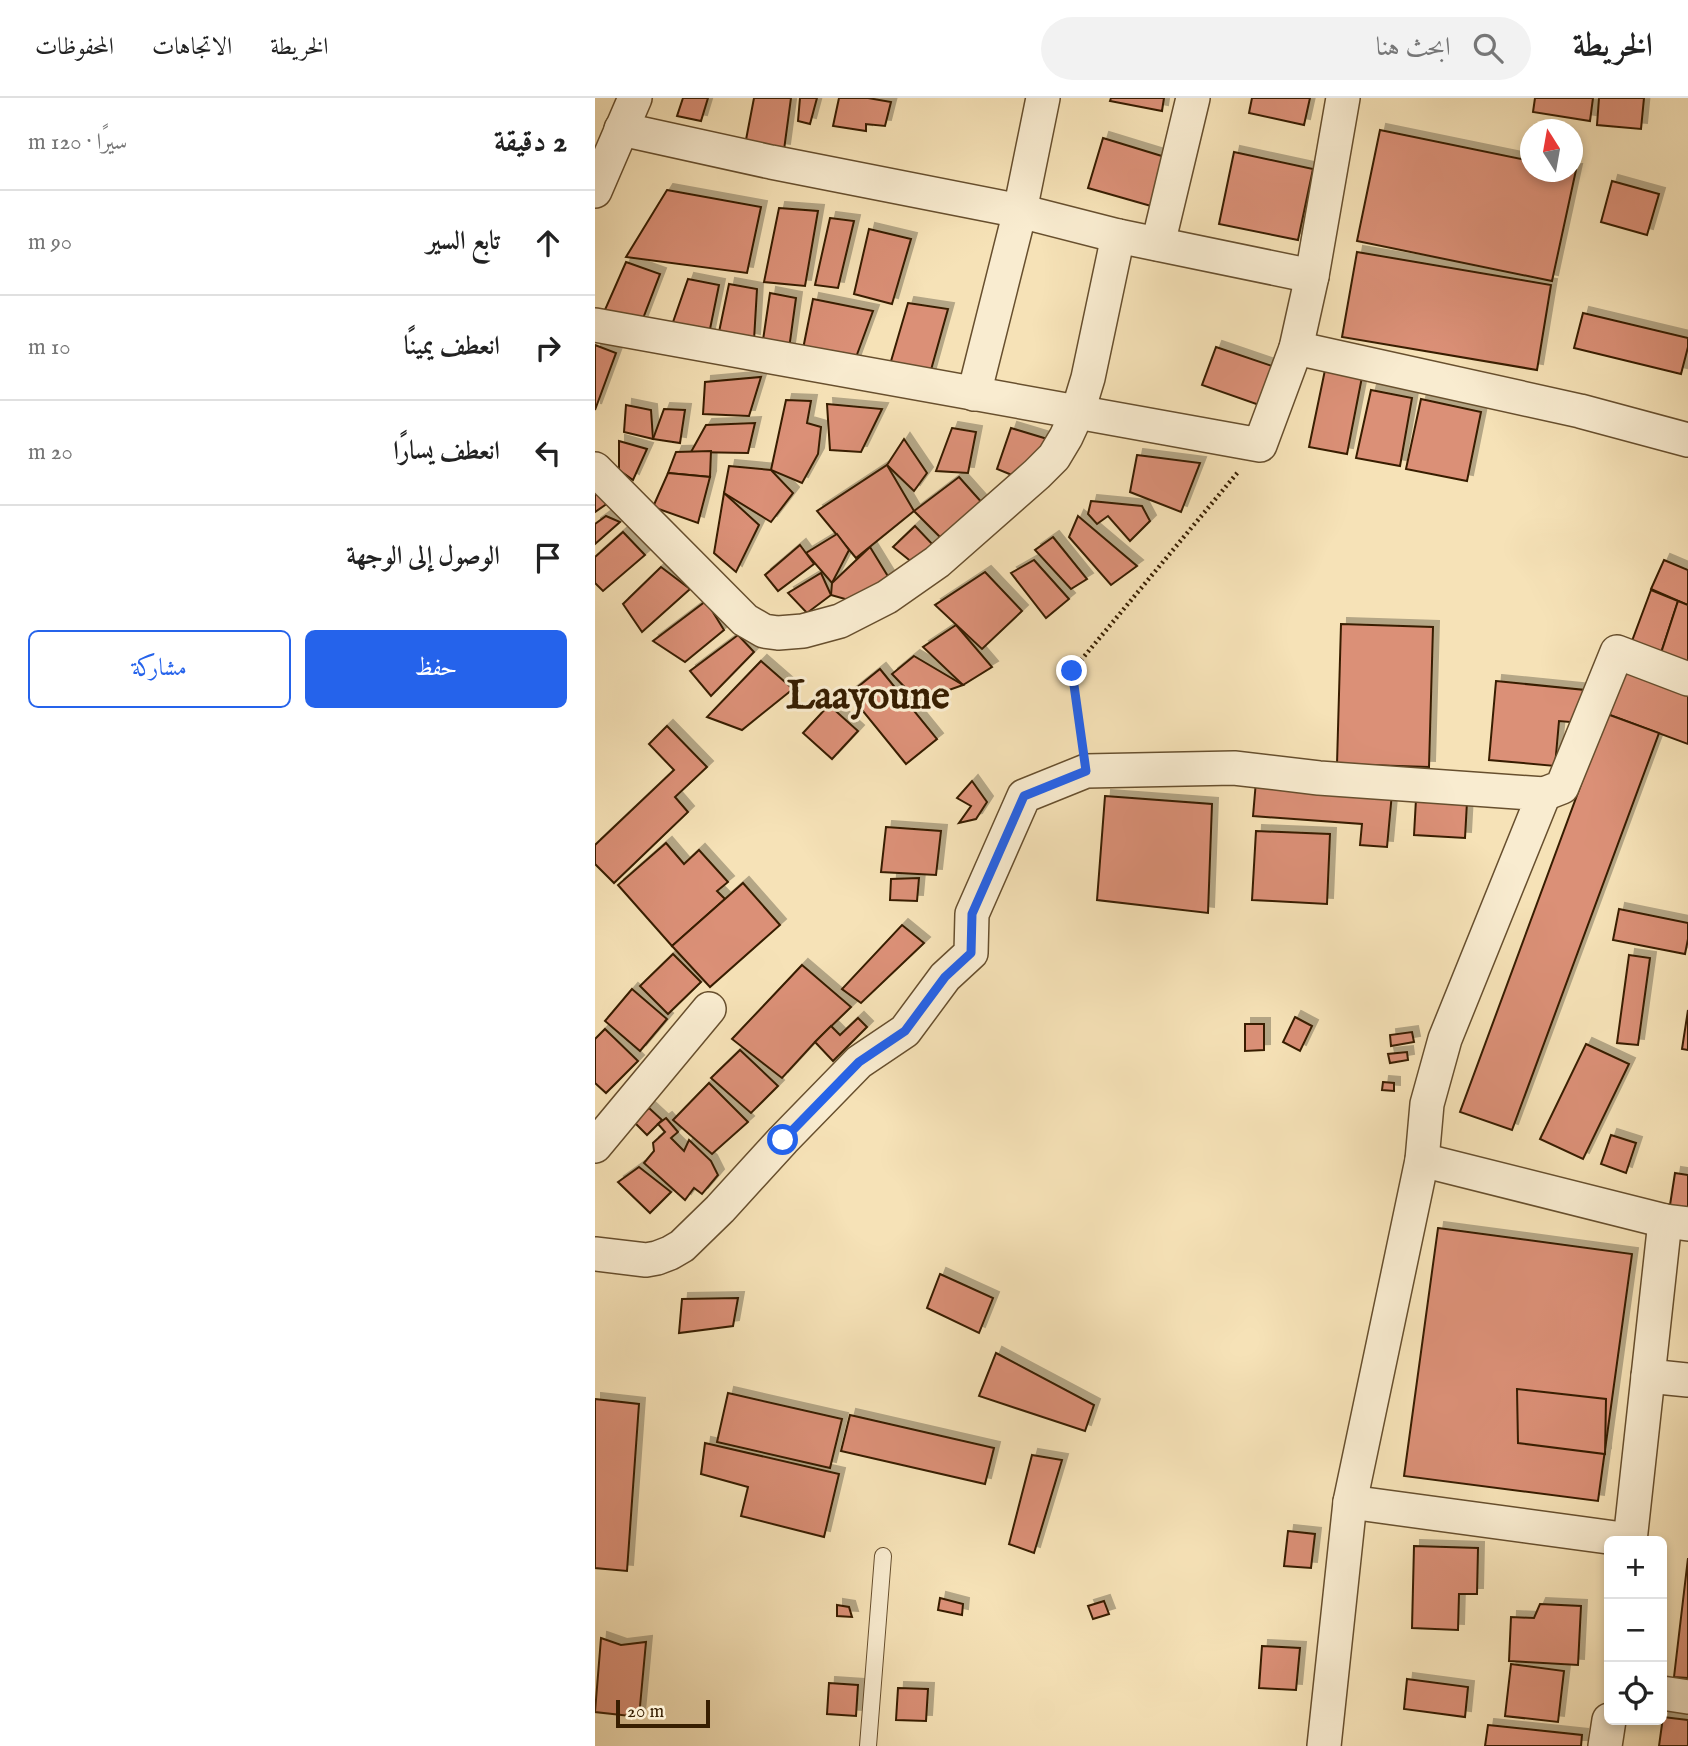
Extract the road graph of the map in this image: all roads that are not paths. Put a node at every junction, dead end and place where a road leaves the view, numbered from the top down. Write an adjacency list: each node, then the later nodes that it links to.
1 (635, 98): 5 (street)
2 (1043, 98): 7 (street)
3 (1193, 98): 9 (street)
4 (1342, 98): 10 (street)
5 (621, 129): 6 (street); 7 (street)
6 (595, 191)
7 (1020, 212): 8 (street); 13 (street)
8 (1118, 236): 9 (street); 14 (street)
9 (1158, 244): 10 (street)
10 (1312, 276): 12 (street)
11 (595, 325): 13 (street)
12 (1296, 348): 14 (street); 15 (street)
13 (974, 394): 14 (street)
14 (1078, 411): 16 (street)
15 (1688, 440)
16 (595, 470)
17 (1688, 679): 18 (street)
18 (1544, 794): 21 (street); 23 (street)
19 (709, 1009): 20 (street)
20 (595, 1146)
21 (1422, 1160): 22 (street); 26 (street)
22 (1676, 1223): 24 (street)
23 (595, 1255)
24 (1648, 1376): 25 (street); 27 (street)
25 (1688, 1380)
26 (1350, 1503): 28 (street); 34 (street)
27 (1630, 1536)
28 (1604, 1537)
29 (883, 1556): 33 (lane)
30 (1667, 1694): 31 (street)
31 (1688, 1697)
32 (1608, 1725): 35 (street)
33 (867, 1746)
34 (1324, 1746)
35 (1605, 1746)

